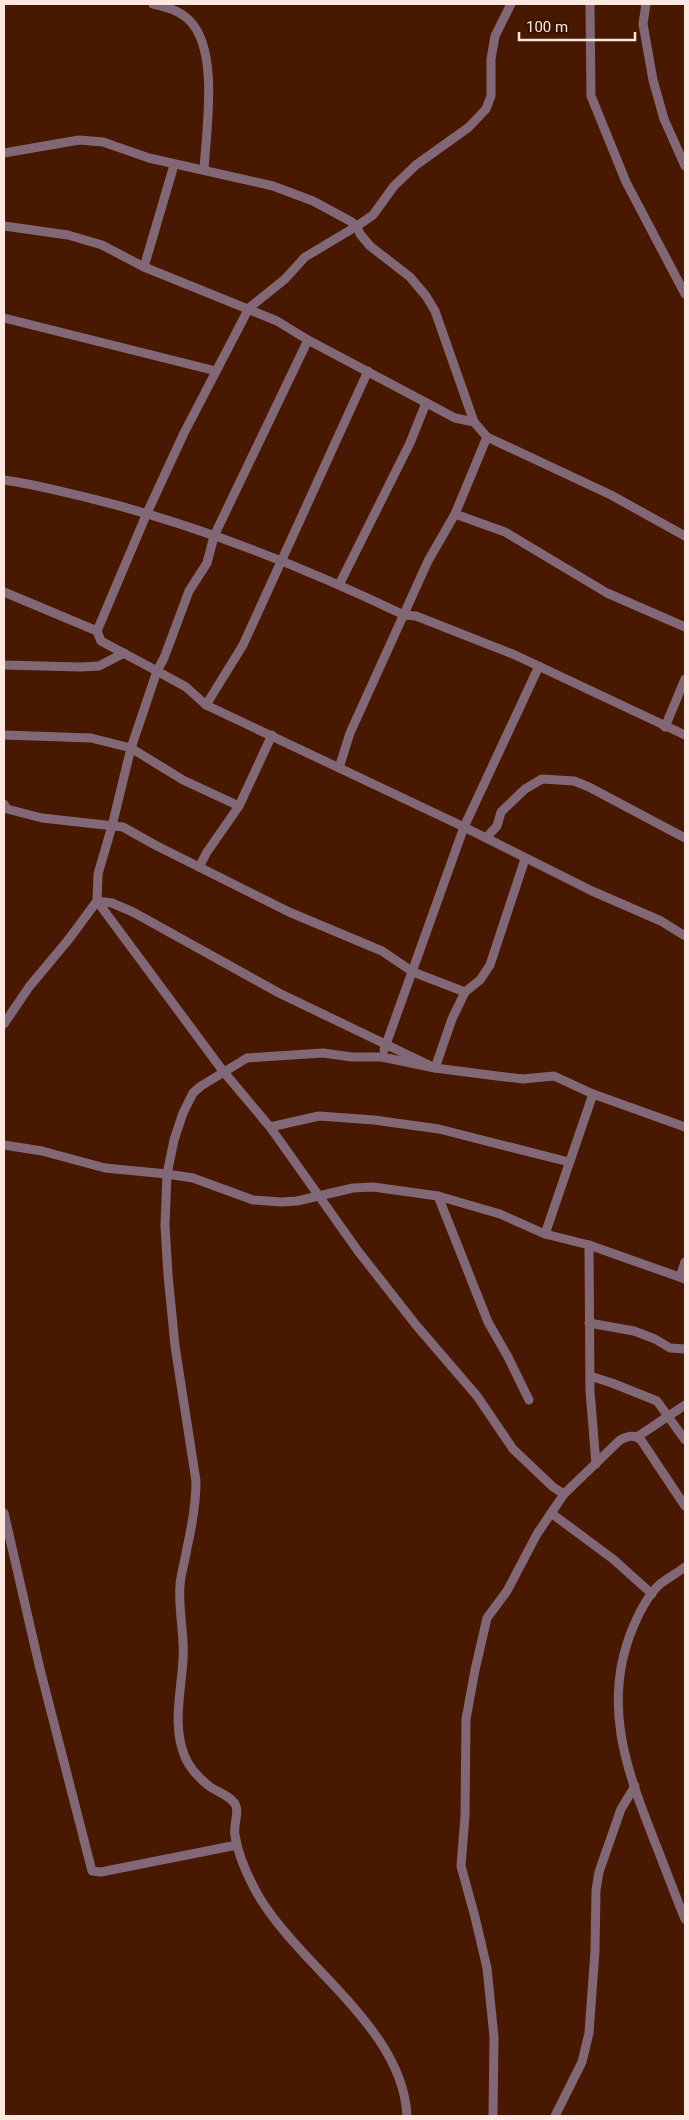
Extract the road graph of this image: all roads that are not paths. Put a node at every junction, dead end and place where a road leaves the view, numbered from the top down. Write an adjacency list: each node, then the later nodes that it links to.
1 (153, 4): 8 (street)
2 (511, 4): 10 (street)
3 (590, 4): 12 (street)
4 (646, 4): 7 (street)
5 (4, 153): 6 (street)
6 (174, 164): 8 (street); 11 (street)
7 (685, 166)
8 (204, 170): 10 (street)
9 (4, 226): 11 (street)
10 (357, 226): 13 (street); 19 (street)
11 (144, 266): 13 (street)
12 (685, 294)
13 (249, 308): 15 (street); 16 (street)
14 (4, 318): 16 (street)
15 (308, 340): 17 (street); 24 (street)
16 (216, 371): 22 (street)
17 (368, 372): 18 (street); 26 (street)
18 (426, 403): 19 (street); 27 (street)
19 (474, 422): 20 (street)
20 (487, 437): 23 (street); 25 (street)
21 (4, 480): 22 (street)
22 (147, 513): 24 (street); 31 (street)
23 (455, 514): 29 (street); 30 (street)
24 (214, 536): 26 (street); 35 (street)
25 (685, 536)
26 (283, 560): 27 (street); 37 (street)
27 (339, 584): 29 (street)
28 (4, 592): 31 (street)
29 (404, 615): 34 (street); 43 (street)
30 (685, 628)
31 (97, 631): 32 (street)
32 (124, 653): 33 (street); 35 (street)
33 (4, 665)
34 (539, 666): 38 (street); 47 (street)
35 (157, 671): 37 (street); 42 (street)
36 (685, 679): 38 (street)
37 (206, 705): 40 (street)
38 (665, 727): 41 (street)
39 (4, 735): 42 (street)
40 (272, 735): 43 (street); 45 (street)
41 (685, 735)
42 (131, 748): 45 (street); 46 (street)
43 (338, 768): 47 (street)
44 (4, 804): 46 (street)
45 (239, 806): 51 (street)
46 (112, 826): 51 (street); 52 (street)
47 (464, 827): 48 (street); 54 (street)
48 (486, 838): 49 (street); 50 (street)
49 (685, 838)
50 (525, 859): 53 (street); 55 (street)
51 (199, 867): 54 (street)
52 (97, 901): 56 (street); 57 (street); 60 (street)
53 (685, 936)
54 (413, 972): 55 (street); 57 (street)
55 (465, 992): 59 (street)
56 (4, 1024)
57 (386, 1045): 58 (street); 59 (street)
58 (382, 1057): 59 (street); 60 (street)
59 (435, 1068): 61 (street)
60 (223, 1070): 62 (street); 66 (street)
61 (593, 1094): 63 (street); 65 (street)
62 (270, 1127): 65 (street); 67 (street)
63 (685, 1127)
64 (4, 1145): 66 (street)
65 (569, 1162): 69 (street)
66 (167, 1174): 67 (street); 89 (street)
67 (319, 1196): 68 (street); 82 (street)
68 (438, 1196): 69 (street); 76 (street)
69 (545, 1234): 70 (street)
70 (589, 1245): 72 (street); 73 (street)
71 (685, 1262): 72 (street)
72 (683, 1278)
73 (589, 1322): 74 (street); 75 (street)
74 (685, 1349)
75 (590, 1376): 78 (street); 81 (street)
76 (529, 1400)
77 (685, 1405): 78 (street)
78 (669, 1417): 79 (street); 80 (street)
79 (684, 1436)
80 (637, 1437): 81 (street); 83 (street)
81 (596, 1464): 82 (street)
82 (564, 1494): 85 (street)
83 (685, 1506)
84 (4, 1513): 89 (street)
85 (551, 1513): 87 (street); 92 (street)
86 (685, 1567): 87 (street)
87 (652, 1594): 88 (street)
88 (635, 1786): 90 (street); 93 (street)
89 (237, 1845): 91 (street)
90 (685, 1920)
91 (407, 2116)
92 (493, 2116)
93 (555, 2116)

